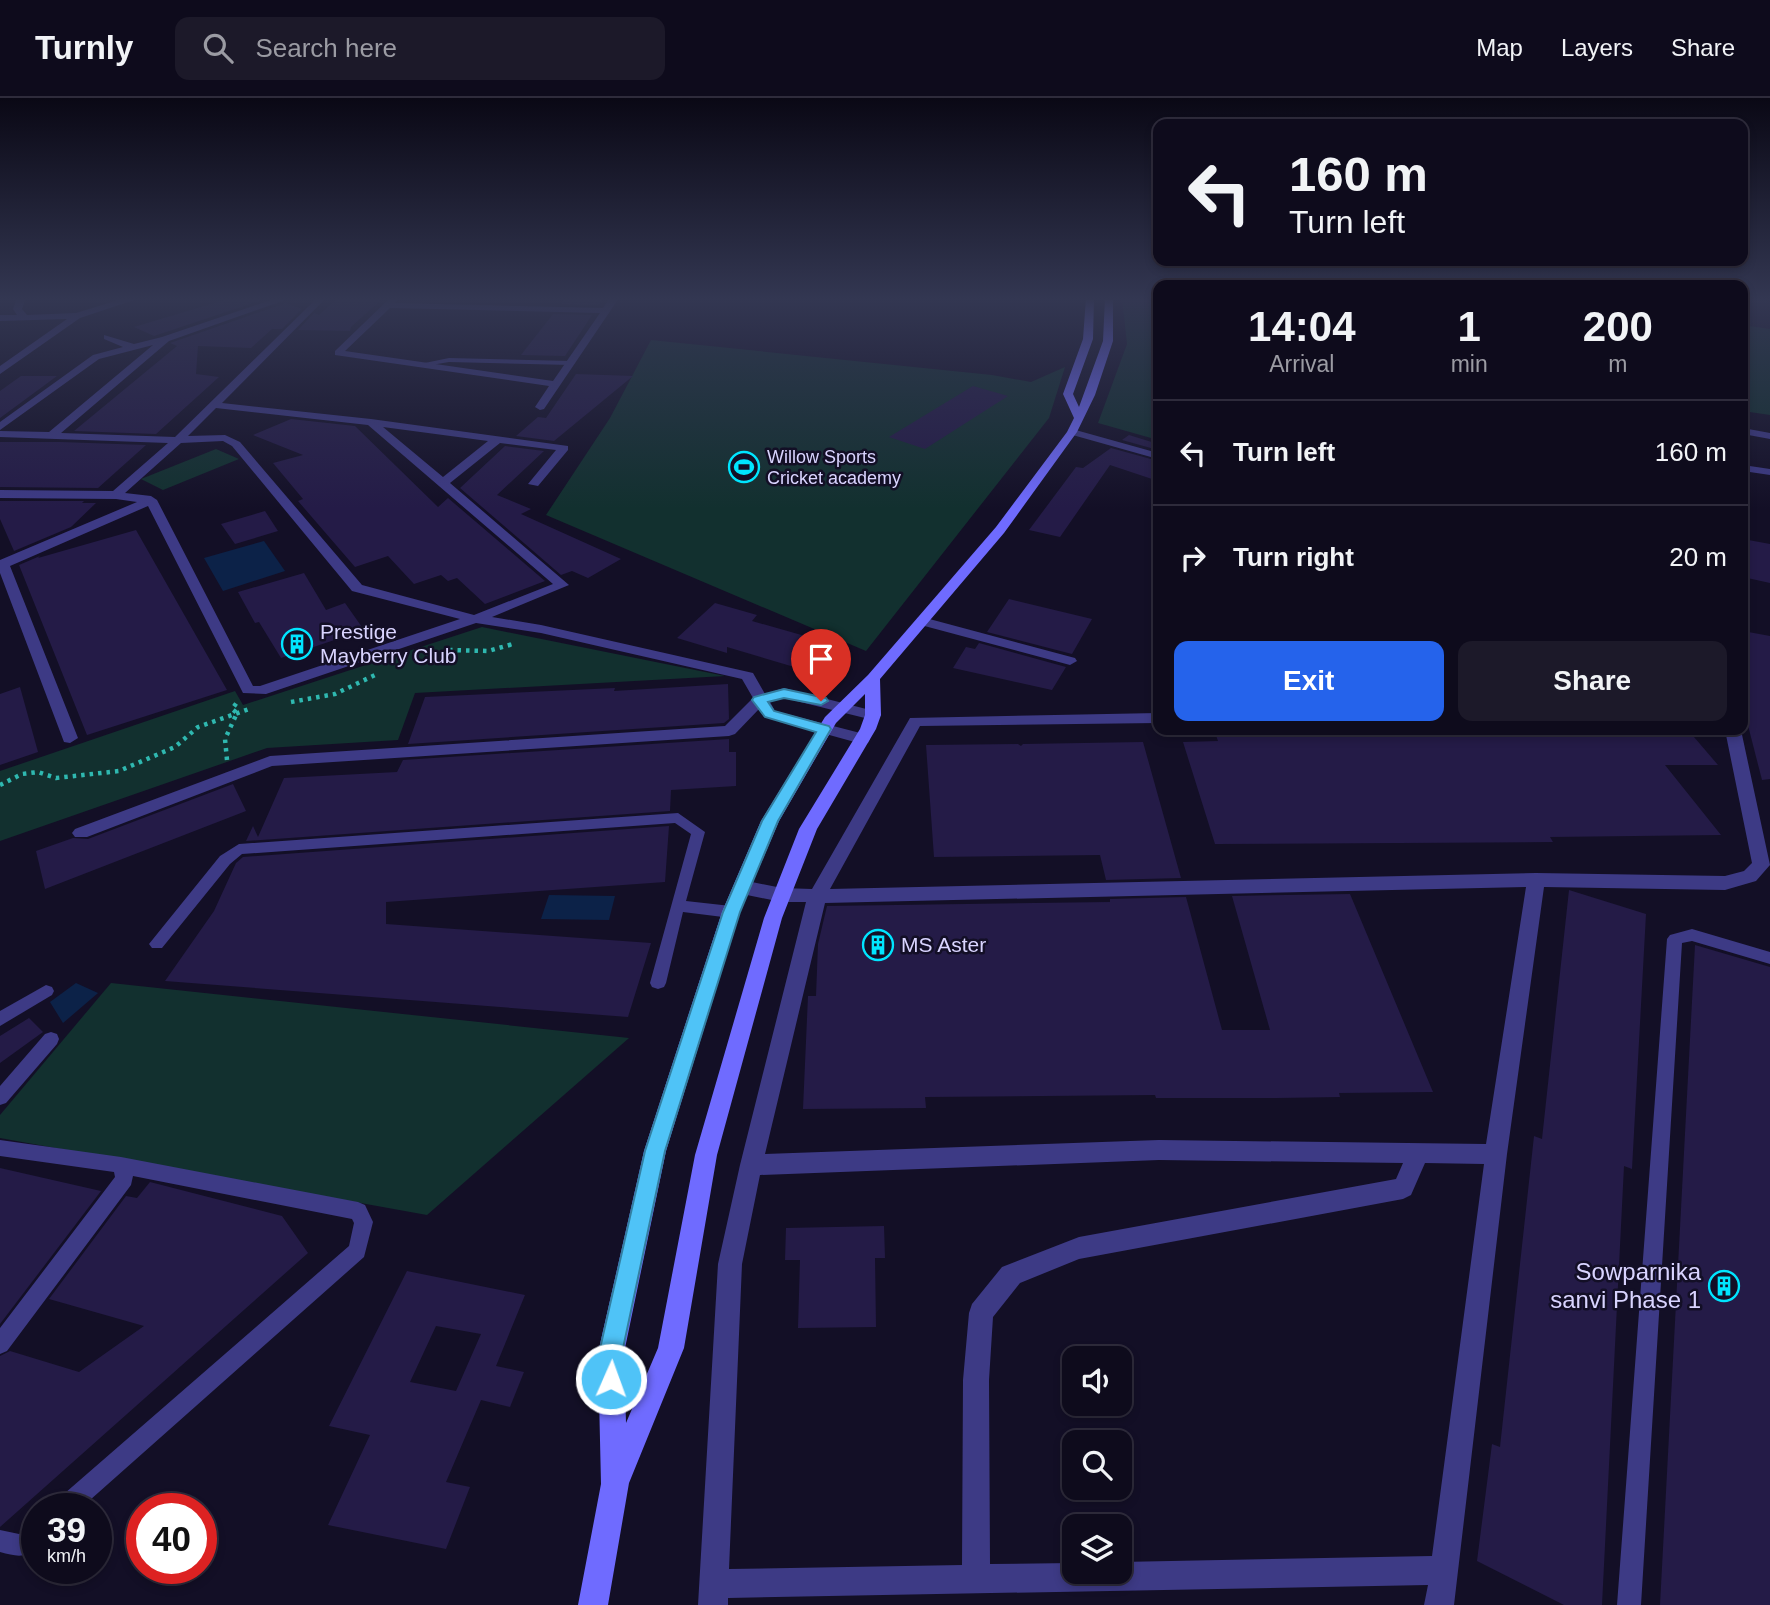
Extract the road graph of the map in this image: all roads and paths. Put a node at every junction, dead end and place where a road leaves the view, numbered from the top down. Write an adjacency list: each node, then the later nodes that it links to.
1 (80, 368): 13 (street)
2 (131, 368): 17 (street)
3 (250, 368): 9 (street)
4 (443, 368): 8 (street)
5 (567, 368): 8 (street)
6 (1077, 368): 11 (street)
7 (1099, 368): 11 (street)
8 (556, 384): 10 (street)
9 (213, 405): 12 (street); 20 (street)
10 (540, 407)
11 (1078, 416): 14 (street)
12 (371, 422): 19 (street); 24 (street)
13 (0, 427)
14 (1073, 432): 21 (lane); 31 (street)
15 (1748, 432): 18 (street)
16 (0, 434): 17 (street)
17 (53, 434): 20 (street)
18 (1770, 436)
19 (498, 439): 24 (street); 25 (street)
20 (178, 440): 27 (street); 30 (street)
21 (1153, 455)
22 (1748, 469): 23 (street)
23 (1770, 472)
24 (444, 482): 30 (street)
25 (534, 484)
26 (0, 494): 27 (street)
27 (116, 495): 28 (street)
28 (151, 500): 29 (street); 34 (street)
29 (1, 565): 41 (street)
30 (475, 619): 34 (street); 35 (street)
31 (922, 621): 32 (street); 33 (street)
32 (1070, 661)
33 (873, 678): 36 (street); 38 (street)
34 (248, 690): 43 (path)
35 (759, 700): 36 (street); 39 (street); 43 (street)
36 (844, 706): 38 (street); 39 (street)
37 (1153, 713): 48 (street)
38 (873, 715): 42 (street)
39 (824, 729): 42 (street); 46 (street)
40 (1734, 735): 45 (street)
41 (70, 738)
42 (862, 739): 47 (street)
43 (229, 776): 44 (street)
44 (81, 833)
45 (1536, 880): 48 (street); 60 (street)
46 (742, 887): 47 (street); 50 (street)
47 (782, 895): 48 (street); 64 (street)
48 (817, 896): 62 (street)
49 (677, 906): 50 (lane); 51 (lane); 53 (lane)
50 (731, 912): 64 (street)
51 (157, 944)
52 (1770, 958): 73 (lane)
53 (658, 983)
54 (47, 991): 55 (lane)
55 (0, 1018)
56 (51, 1039): 57 (lane)
57 (0, 1098)
58 (0, 1147): 61 (lane)
59 (1418, 1153): 60 (street); 62 (street); 69 (street)
60 (1496, 1154): 68 (street)
61 (121, 1165): 63 (lane); 65 (lane)
62 (751, 1165): 70 (street)
63 (0, 1344)
64 (615, 1484): 71 (street)
65 (82, 1493)
66 (0, 1541): 67 (lane)
67 (21, 1546)
68 (1445, 1570): 69 (street); 72 (street)
69 (976, 1579): 70 (street)
70 (714, 1594)
71 (593, 1605)
72 (1439, 1605)
73 (1629, 1605)

